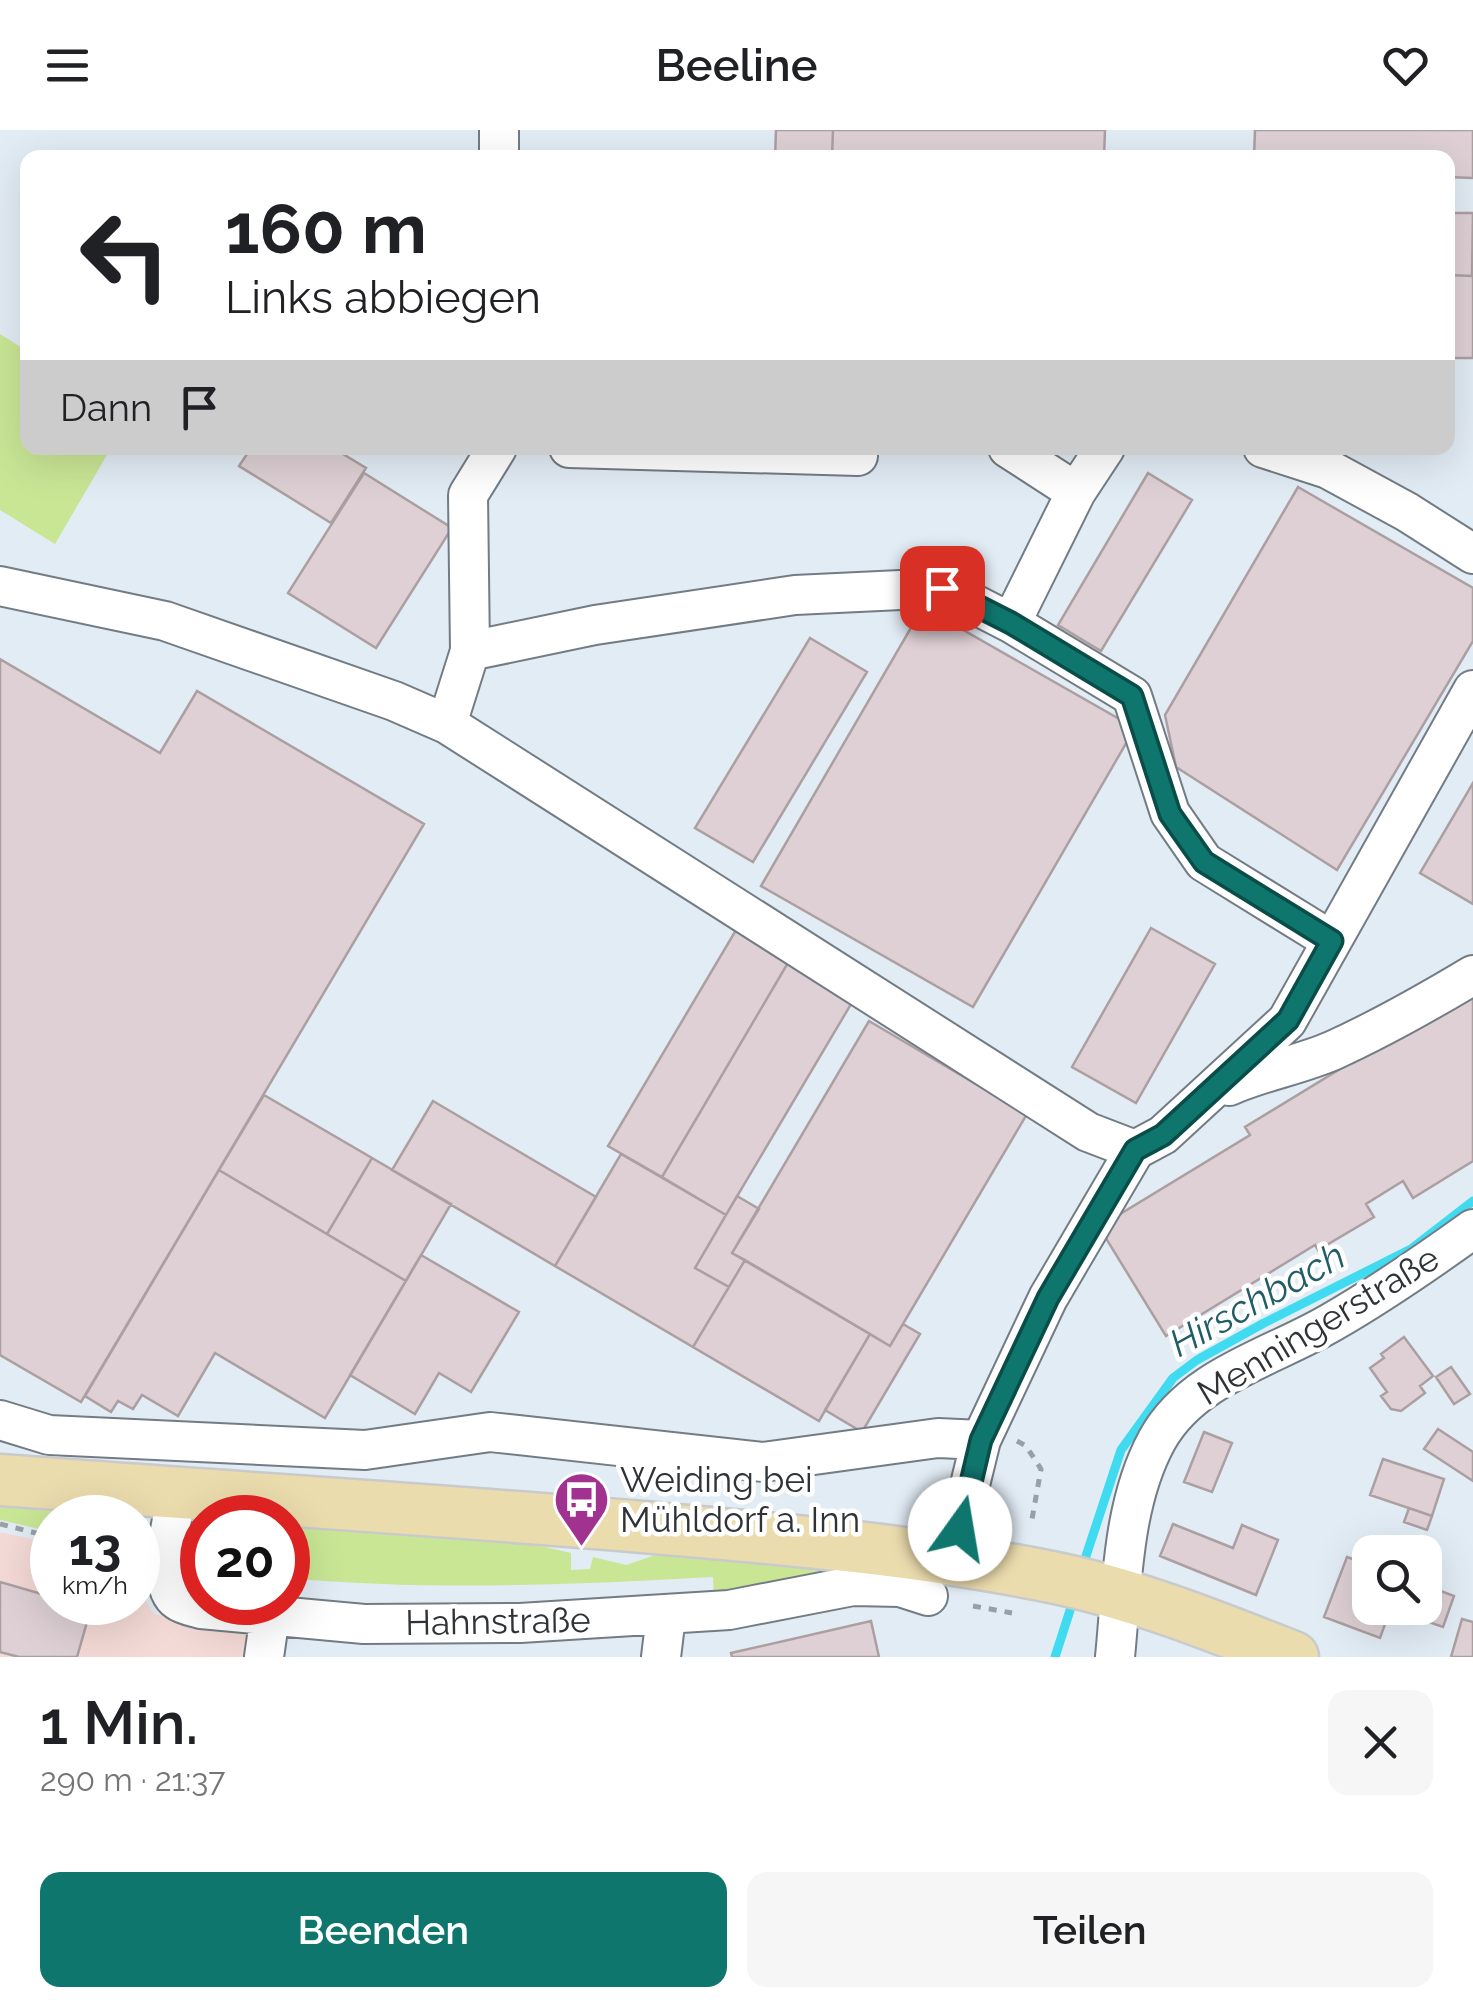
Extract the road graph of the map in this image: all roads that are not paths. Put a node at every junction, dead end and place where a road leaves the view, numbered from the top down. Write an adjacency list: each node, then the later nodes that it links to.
1 (493, 455): 11 (street)
2 (822, 455): 6 (street)
3 (1019, 455): 7 (street)
4 (1100, 455): 7 (street)
5 (1286, 455): 8 (street)
6 (858, 456)
7 (1076, 492): 10 (street)
8 (1473, 554)
9 (0, 586): 13 (street)
10 (1011, 623): 11 (street); 14 (street)
11 (470, 650): 13 (street)
12 (1473, 690): 14 (street)
13 (447, 724): 17 (street)
14 (1332, 941): 16 (street)
15 (1473, 974): 16 (street)
16 (1204, 1097): 17 (street)
17 (1135, 1150): 20 (street)
18 (1473, 1230): 24 (street, Menningerstraße)
19 (0, 1420): 20 (street)
20 (981, 1440): 23 (street)
21 (0, 1480): 22 (main road)
22 (177, 1494): 23 (main road); 25 (street, Hahnstraße)
23 (949, 1586): 24 (main road); 26 (street, Hahnstraße)
24 (1092, 1587): 31 (street, Menningerstraße); 32 (main road)
25 (180, 1602)
26 (666, 1616): 27 (street, Hahnstraße); 30 (street)
27 (310, 1619)
28 (269, 1625): 29 (street)
29 (264, 1657)
30 (660, 1657)
31 (1115, 1657)
32 (1294, 1657)

